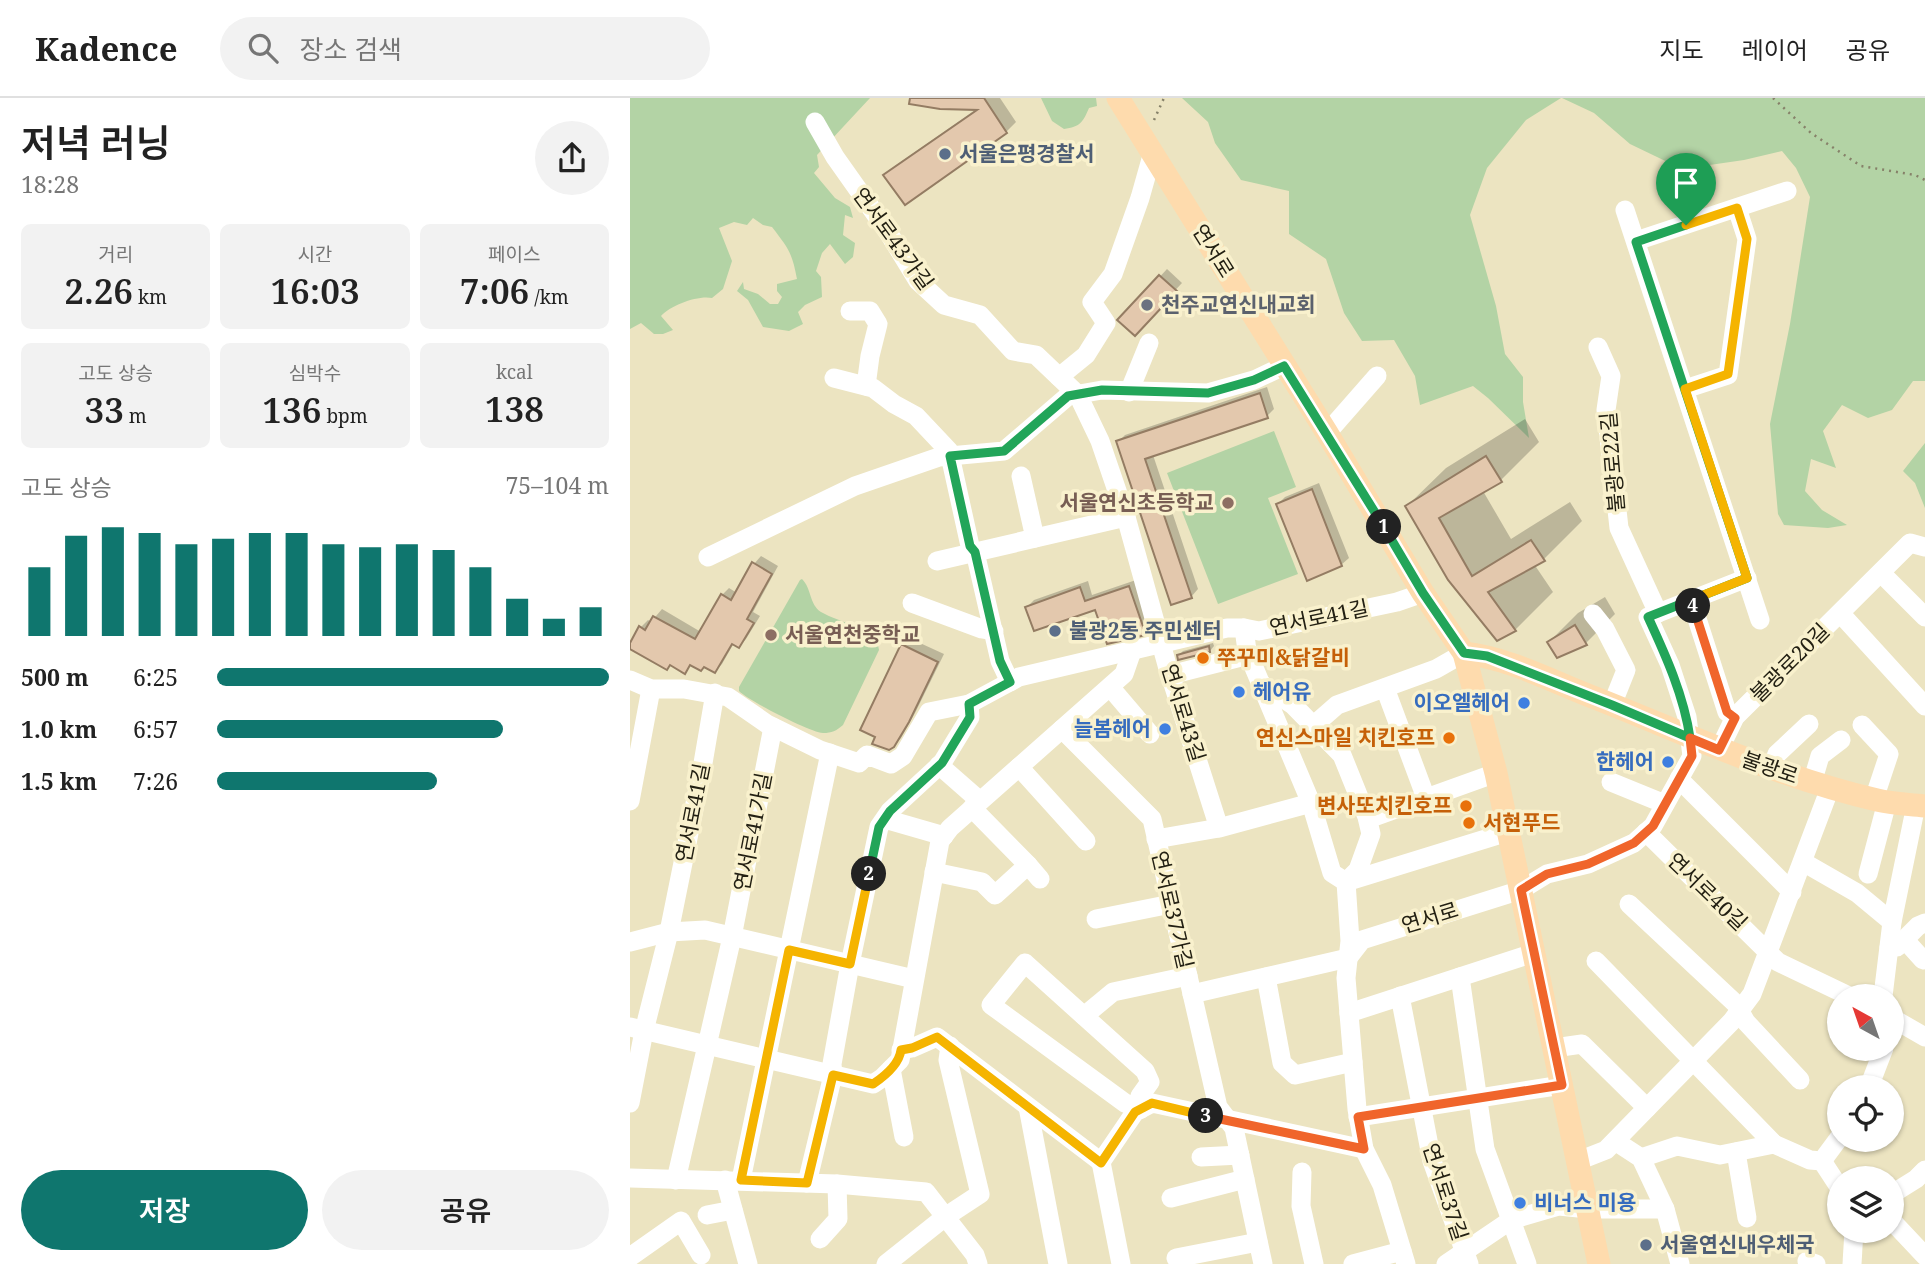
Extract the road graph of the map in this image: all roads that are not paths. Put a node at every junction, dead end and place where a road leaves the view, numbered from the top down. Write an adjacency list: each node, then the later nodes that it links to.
1 (1118, 98): 3 (main road, 연서로)
2 (815, 122): 13 (street, 연서로43가길)
3 (1149, 145): 11 (main road, 연서로); 13 (street)
4 (1787, 191): 5 (street)
5 (1737, 208): 7 (street); 16 (street)
6 (1625, 210): 7 (street)
7 (1636, 242): 16 (street)
8 (850, 311): 15 (street)
9 (1149, 343): 17 (street)
10 (1598, 347): 33 (street, 불광로22길)
11 (1284, 366): 17 (street); 19 (main road, 연서로)
12 (1377, 376): 19 (street)
13 (1059, 377): 18 (street, 연서로43가길)
14 (834, 378): 15 (street)
15 (866, 386): 20 (street)
16 (1685, 389): 29 (street)
17 (1129, 391): 18 (street)
18 (1078, 394): 20 (street); 22 (street, 연서로43길)
19 (1327, 433): 30 (main road, 연서로)
20 (950, 456): 25 (street); 26 (street)
21 (1021, 476): 23 (street)
22 (1126, 516): 23 (street); 40 (street, 연서로43길)
23 (1035, 538): 25 (street)
24 (1925, 547): 28 (street, 불광로20길)
25 (975, 552): 27 (street); 39 (street)
26 (708, 557)
27 (937, 561)
28 (1881, 573): 34 (street, 불광로20길); 36 (street)
29 (1747, 578): 31 (street); 37 (street)
30 (1423, 593): 38 (street, 연서로41길); 42 (main road, 연서로)
31 (1691, 600): 33 (street); 55 (street)
32 (912, 603): 39 (street)
33 (1658, 613): 62 (street, 불광로22길)
34 (1840, 613): 54 (street, 불광로20길); 55 (street, 불광로20길)
35 (1593, 614): 53 (street)
36 (1925, 617)
37 (1760, 620)
38 (1244, 628): 40 (street, 연서로41길); 43 (street)
39 (994, 631): 46 (street)
40 (1162, 644): 41 (street, 연서로41길); 44 (street, 연서로43길)
41 (1132, 651): 46 (street, 연서로41길); 48 (street)
42 (1464, 653): 49 (street); 53 (main road, 불광로); 70 (main road, 연서로)
43 (1249, 655): 44 (street); 47 (street)
44 (1170, 675): 83 (street, 연서로43길)
45 (630, 680): 50 (street, 연서로41길)
46 (1010, 682): 52 (street, 연서로41길)
47 (1261, 684): 58 (street); 77 (street)
48 (1110, 687): 60 (street); 61 (street)
49 (1385, 688): 58 (street); 74 (street)
50 (651, 689): 51 (street, 연서로41길); 64 (street)
51 (715, 693): 59 (street, 연서로41길); 100 (street, 연서로41길)
52 (969, 704): 66 (street, 연서로41길); 67 (street)
53 (1612, 705): 62 (main road, 불광로)
54 (1925, 706)
55 (1735, 718): 65 (street, 불광로20길)
56 (1809, 724): 69 (street)
57 (1862, 725): 76 (street)
58 (1313, 726): 82 (street)
59 (773, 727): 66 (street, 연서로41길); 101 (street, 연서로41가길)
60 (1062, 729): 68 (street); 87 (street, 연서로37가길)
61 (1150, 734)
62 (1690, 738): 65 (main road, 불광로); 71 (street, 연서로)
63 (1841, 740): 73 (street, 연서로40길)
64 (635, 744): 75 (street)
65 (1719, 750): 69 (main road, 불광로)
66 (830, 753): 104 (street)
67 (939, 765): 79 (street); 81 (street)
68 (1019, 767): 79 (street); 88 (street)
69 (1771, 769): 73 (main road, 불광로)
70 (1496, 773): 74 (street); 84 (main road, 연서로)
71 (1679, 779): 78 (street, 연서로); 94 (street)
72 (1611, 782): 78 (street)
73 (1821, 785): 76 (main road, 불광로); 89 (street, 연서로40길)
74 (1426, 798): 82 (street)
75 (630, 801)
76 (1880, 801): 80 (main road, 불광로); 91 (street)
77 (1311, 803): 83 (street); 92 (street)
78 (1665, 804): 85 (street, 연서로)
79 (976, 805): 86 (street); 90 (street)
80 (1920, 806): 98 (street)
81 (885, 819): 86 (street); 110 (street)
82 (1368, 819): 92 (street)
83 (1219, 828): 87 (street)
84 (1508, 832): 92 (street); 93 (main road, 연서로)
85 (1646, 832): 93 (street, 연서로); 105 (street, 연서로40길)
86 (944, 836): 90 (street)
87 (1156, 838): 95 (street, 연서로37가길)
88 (1086, 841)
89 (1802, 862): 94 (street, 연서로40길); 98 (street)
90 (934, 872): 113 (street)
91 (1868, 874)
92 (1346, 883): 107 (street)
93 (1521, 890): 106 (main road, 연서로); 107 (street, 연서로)
94 (1792, 892): 105 (street, 연서로40길)
95 (1171, 904): 97 (street); 115 (street, 연서로37가길)
96 (1629, 904): 118 (street)
97 (1097, 919)
98 (1892, 922): 103 (street)
99 (1925, 922): 103 (street)
100 (669, 932): 101 (street); 102 (street); 122 (street, 연서로41길)
101 (732, 937): 104 (street); 125 (street, 연서로41가길)
102 (630, 942)
103 (1897, 944): 108 (street); 114 (street)
104 (789, 950): 110 (street); 128 (street)
105 (1769, 951): 116 (street, 연서로40길); 118 (street, 연서로40길)
106 (1534, 953): 112 (street); 126 (main road, 연서로)
107 (1348, 958): 111 (street); 119 (street)
108 (1923, 960)
109 (1596, 961): 129 (street)
110 (850, 964): 113 (street); 132 (street)
111 (1266, 977): 115 (street); 130 (street)
112 (1460, 977): 117 (street); 136 (street)
113 (914, 979): 127 (street)
114 (1886, 984)
115 (1190, 985): 120 (street); 142 (street, 연서로37가길)
116 (1827, 985)
117 (1400, 996): 119 (street); 138 (street, 연서로37길)
118 (1740, 1011): 129 (street, 연서로40길); 133 (street)
119 (1349, 1013): 130 (street)
120 (1084, 1016): 140 (street); 140 (street)
121 (1904, 1025): 123 (street)
122 (637, 1029): 125 (street); 135 (street, 연서로41길)
123 (1925, 1037)
124 (944, 1042): 127 (street); 137 (street); 170 (street)
125 (706, 1046): 128 (street); 160 (street, 연서로41가길)
126 (1554, 1048): 134 (main road, 연서로); 139 (street)
127 (901, 1050): 131 (street)
128 (765, 1059): 132 (street); 161 (street)
129 (1694, 1060): 139 (street, 연서로40길); 145 (street)
130 (1353, 1062): 141 (street)
131 (891, 1069): 132 (street); 143 (street)
132 (833, 1075): 162 (street)
133 (1800, 1080)
134 (1562, 1085): 136 (street); 152 (main road, 연서로)
135 (631, 1094)
136 (1478, 1098): 138 (street); 172 (street)
137 (1028, 1107): 154 (street); 186 (street)
138 (1423, 1107): 141 (street); 182 (street, 연서로37길)
139 (1647, 1108): 144 (street, 연서로40길)
140 (1141, 1109): 142 (street); 154 (street)
141 (1358, 1117): 146 (street)
142 (1229, 1121): 146 (street); 149 (street, 연서로37가길)
143 (904, 1138)
144 (1615, 1141): 151 (street); 152 (street, 연서로40길)
145 (1774, 1144): 147 (street); 153 (street)
146 (1364, 1149): 181 (street)
147 (1736, 1152): 151 (street); 171 (street)
148 (1829, 1152): 153 (street)
149 (1240, 1155): 150 (street); 159 (street, 연서로37가길)
150 (1201, 1157)
151 (1642, 1158): 167 (street)
152 (1577, 1161): 166 (main road, 연서로)
153 (1822, 1161): 155 (street)
154 (1101, 1163): 187 (street)
155 (1827, 1169)
156 (1302, 1172): 189 (street)
157 (1923, 1174): 164 (street)
158 (630, 1178): 160 (street)
159 (1245, 1179): 165 (street); 175 (street, 연서로37가길)
160 (676, 1180): 161 (street)
161 (733, 1180): 162 (street); 168 (street)
162 (807, 1183): 163 (street)
163 (837, 1184): 170 (street); 174 (street)
164 (1904, 1186)
165 (1171, 1198)
166 (1588, 1209): 167 (street); 172 (street); 193 (main road, 연서로)
167 (1665, 1209): 194 (street)
168 (733, 1210): 169 (street); 183 (street)
169 (707, 1215)
170 (946, 1217): 184 (street); 185 (street)
171 (1747, 1218)
172 (1511, 1220): 182 (street); 192 (street)
173 (1904, 1234): 179 (street)
174 (820, 1240)
175 (1258, 1242): 180 (street); 188 (street, 연서로37가길)
176 (1854, 1243): 195 (street)
177 (701, 1255): 178 (street)
178 (630, 1256)
179 (1925, 1256)
180 (1176, 1258)
181 (1404, 1258): 190 (street)
182 (1467, 1258): 191 (street)
183 (748, 1264)
184 (886, 1264)
185 (978, 1264)
186 (1058, 1264)
187 (1121, 1264)
188 (1263, 1264)
189 (1314, 1264)
190 (1353, 1264)
191 (1446, 1264)
192 (1527, 1264)
193 (1599, 1264)
194 (1680, 1264)
195 (1853, 1264)

